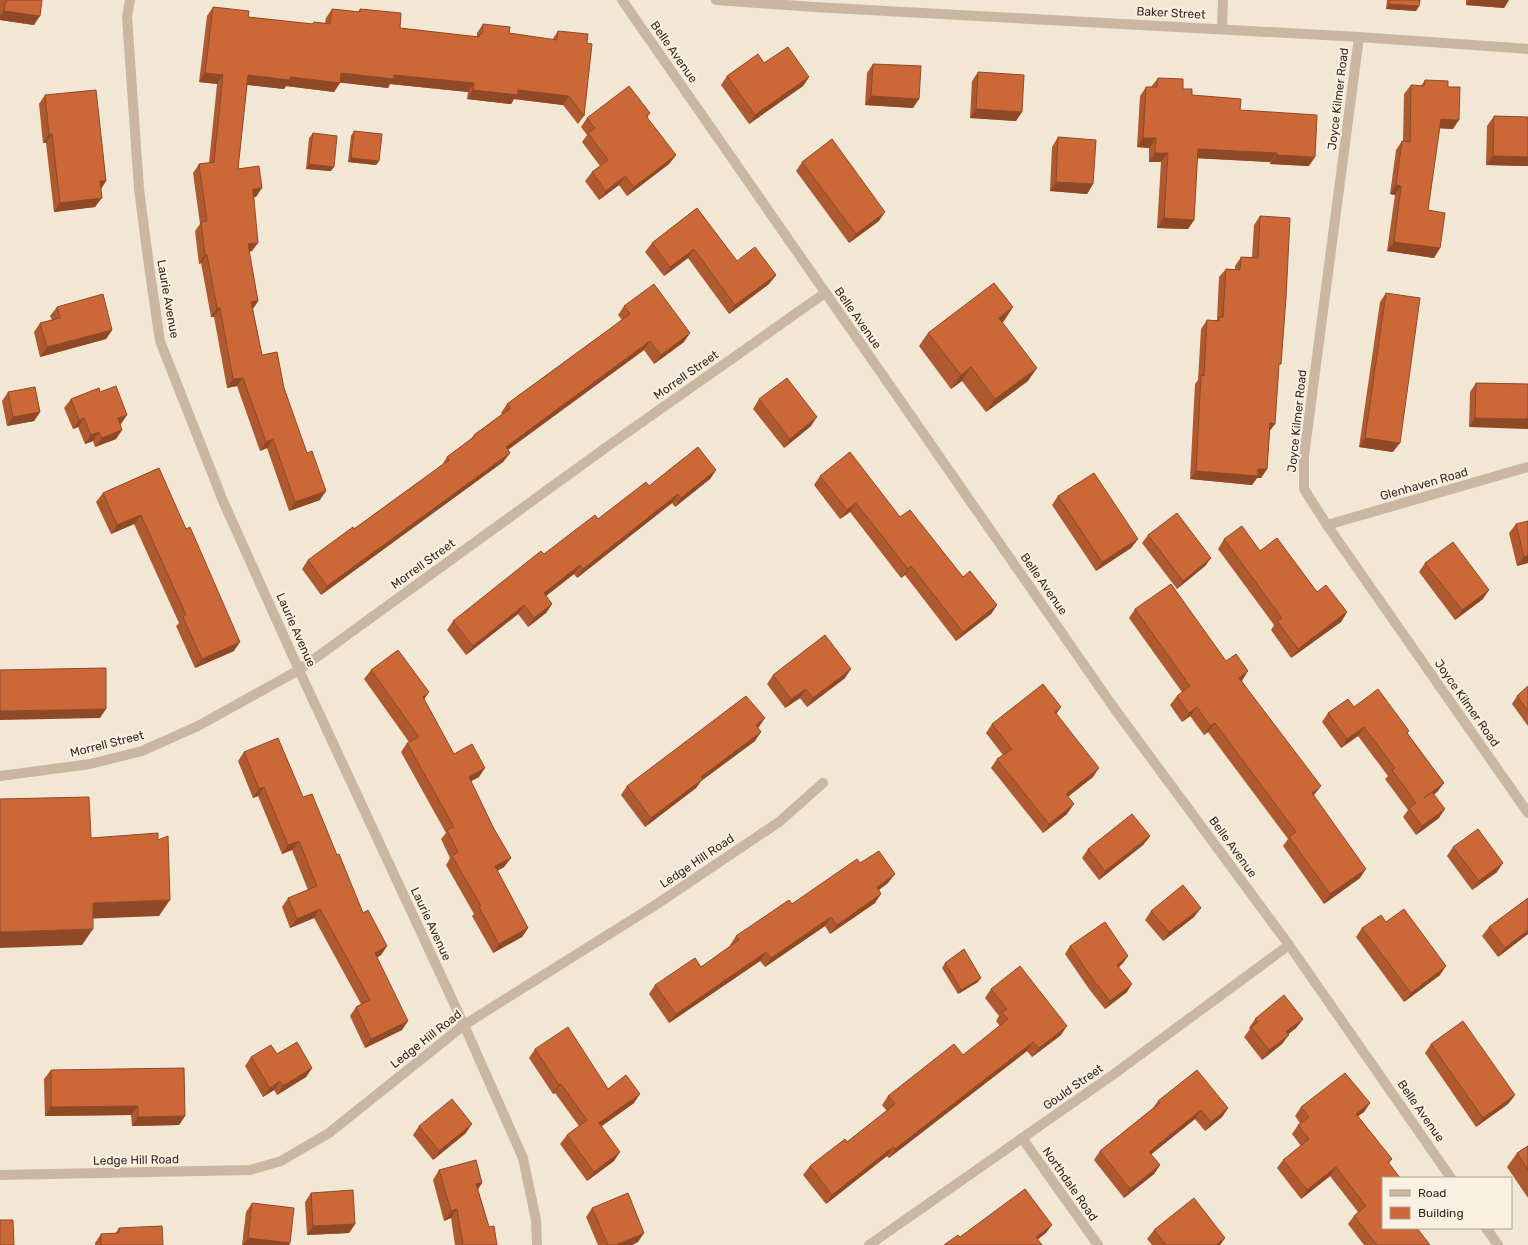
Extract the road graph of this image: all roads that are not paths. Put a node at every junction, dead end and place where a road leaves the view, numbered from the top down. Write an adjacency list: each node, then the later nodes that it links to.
1 (130, 0): 12 (street, Laurie Avenue)
2 (622, 0): 9 (street, Belle Avenue)
3 (716, 0): 5 (street, Baker Street)
4 (1223, 0): 6 (street)
5 (814, 4): 6 (street, Baker Street)
6 (1222, 28): 7 (street, Baker Street)
7 (1359, 37): 8 (street, Baker Street); 11 (street, Joyce Kilmer Road)
8 (1528, 49)
9 (825, 293): 12 (street, Morrell Street); 16 (street, Belle Avenue)
10 (1528, 467): 11 (street, Glenhaven Road)
11 (1327, 525): 15 (street, Joyce Kilmer Road)
12 (299, 670): 13 (street, Morrell Street); 17 (street, Laurie Avenue)
13 (0, 776)
14 (823, 783): 17 (street, Ledge Hill Road)
15 (1528, 813)
16 (1289, 945): 18 (street, Gould Street); 20 (street, Belle Avenue)
17 (464, 1025): 19 (street, Ledge Hill Road); 22 (street, Laurie Avenue)
18 (1022, 1138): 23 (street, Gould Street); 24 (street, Northdale Road)
19 (0, 1176)
20 (1450, 1177)
21 (1487, 1229): 25 (street)
22 (537, 1245)
23 (869, 1245)
24 (1098, 1245)
25 (1498, 1245)

